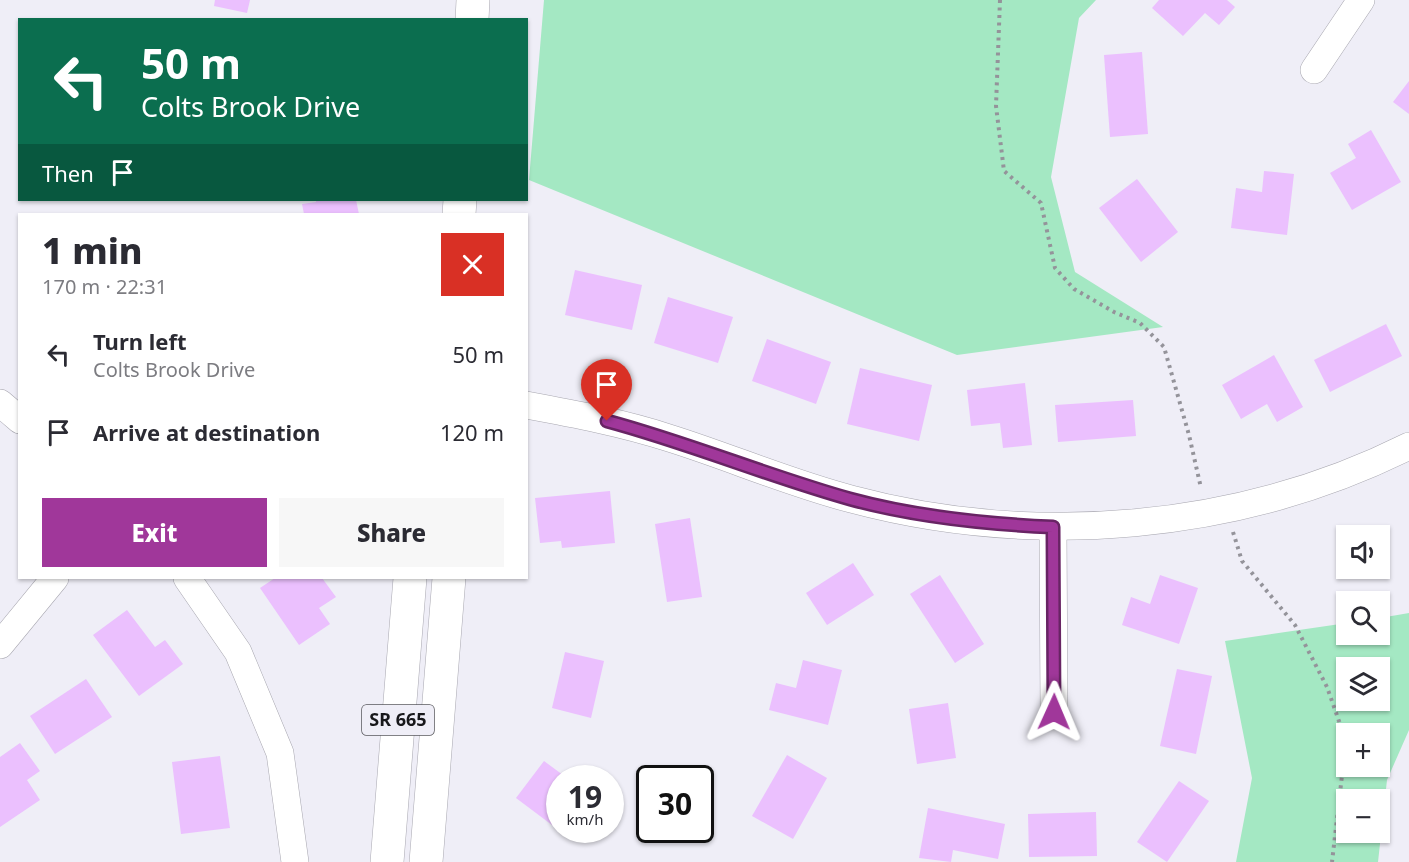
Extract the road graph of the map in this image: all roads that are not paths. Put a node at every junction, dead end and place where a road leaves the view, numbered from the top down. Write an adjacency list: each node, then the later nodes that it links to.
1 (473, 0): 3 (main road)
2 (1361, 0): 4 (street)
3 (472, 18)
4 (1314, 70)
5 (0, 403): 7 (street)
6 (528, 405): 9 (street)
7 (18, 418)
8 (1409, 446): 9 (street)
9 (1053, 527): 15 (street)
10 (54, 579): 14 (street)
11 (188, 579): 16 (street)
12 (410, 579): 17 (main road, SR 665)
13 (449, 579): 18 (main road, SR 665)
14 (0, 645)
15 (1054, 712)
16 (295, 862)
17 (387, 862)
18 (426, 862)

